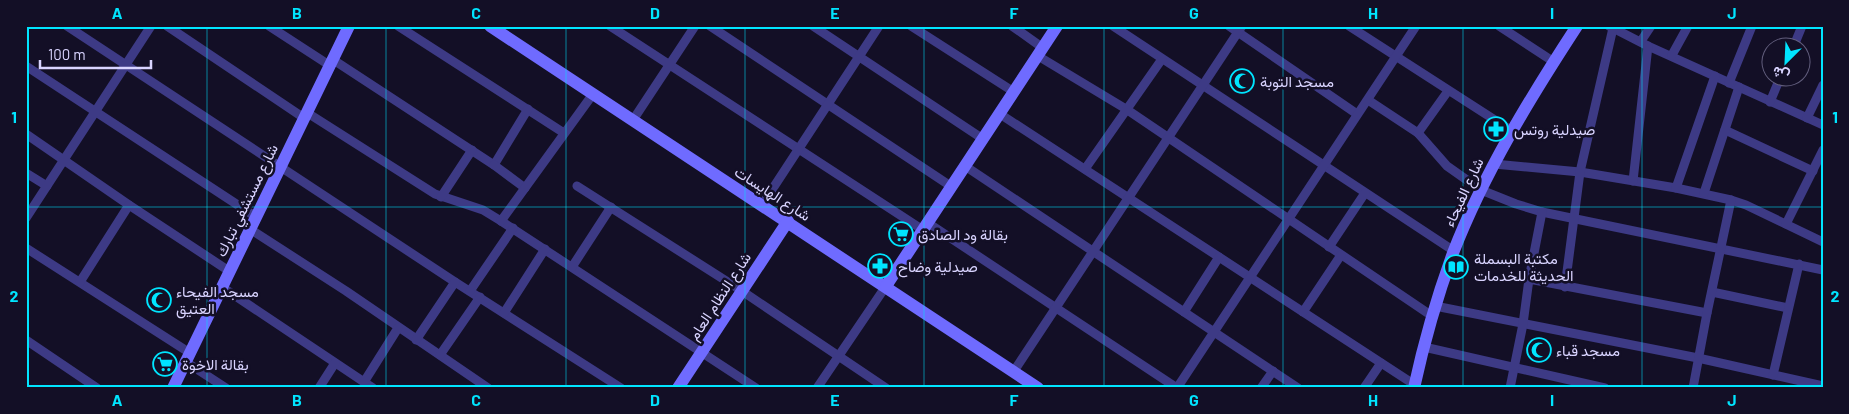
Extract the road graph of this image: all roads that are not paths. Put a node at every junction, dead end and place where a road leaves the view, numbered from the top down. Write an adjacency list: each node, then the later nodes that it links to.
1 (67, 26): 39 (street)
2 (151, 26): 39 (street)
3 (167, 26): 57 (street)
4 (269, 26): 35 (street)
5 (349, 26): 35 (street, شارع مستشفي تبارك)
6 (398, 26): 52 (street)
7 (490, 26): 48 (street, شارع الهايسات)
8 (610, 26): 37 (street)
9 (695, 26): 37 (street)
10 (710, 26): 51 (street)
11 (813, 26): 32 (street)
12 (879, 26): 32 (street)
13 (911, 26): 47 (street)
14 (1012, 26): 30 (street)
15 (1057, 26): 30 (street)
16 (1113, 26): 34 (street)
17 (1229, 26): 27 (street)
18 (1349, 26): 33 (street)
19 (1416, 26): 33 (street)
20 (1499, 26): 36 (street)
21 (1577, 26): 36 (street, شارع الفيحاء)
22 (1650, 26): 29 (street)
23 (1688, 26): 31 (street)
24 (1752, 26): 41 (street)
25 (1802, 26): 28 (street)
26 (1611, 27): 29 (street); 80 (street)
27 (1240, 30): 42 (street); 56 (street)
28 (1797, 38)
29 (1645, 44): 31 (street); 81 (street)
30 (1041, 52): 47 (street); 53 (street)
31 (1672, 56): 40 (street)
32 (859, 57): 51 (street); 67 (street)
33 (1395, 58): 46 (street); 49 (street)
34 (1162, 59): 42 (street); 53 (street)
35 (331, 62): 57 (street, شارع مستشفي تبارك); 69 (street)
36 (1554, 62): 62 (street, شارع الفيحاء)
37 (669, 65): 59 (street); 68 (street)
38 (26, 66): 54 (street)
39 (126, 66): 54 (street); 75 (street)
40 (1715, 76): 41 (street); 86 (street)
41 (1729, 83): 44 (street)
42 (1202, 85): 66 (street); 74 (street)
43 (1823, 85): 58 (street)
44 (1739, 88): 50 (street); 61 (street)
45 (1776, 88): 50 (street)
46 (1448, 91): 62 (street); 64 (street)
47 (1014, 92): 55 (street)
48 (593, 94): 59 (street, شارع الهايسات); 63 (street)
49 (1368, 100): 56 (street); 64 (street)
50 (1770, 102): 58 (street)
51 (828, 105): 68 (street); 84 (street)
52 (528, 109): 63 (street); 73 (street)
53 (1126, 109): 66 (street); 77 (street)
54 (96, 112): 71 (street); 97 (street)
55 (1000, 114): 67 (street); 77 (street)
56 (1357, 114): 74 (street)
57 (305, 115): 75 (street, شارع مستشفي تبارك); 90 (street)
58 (1807, 118): 60 (street)
59 (633, 120): 94 (street, شارع الهايسات)
60 (1823, 125)
61 (1725, 130): 78 (street); 89 (street)
62 (1512, 131): 72 (street, شارع الفيحاء)
63 (564, 133): 85 (street)
64 (1418, 133): 87 (street)
65 (26, 134): 71 (street)
66 (1168, 137): 91 (street); 100 (street)
67 (983, 139): 76 (street)
68 (799, 149): 94 (street); 104 (street)
69 (472, 150): 73 (street); 90 (street)
70 (1823, 150): 78 (street)
71 (64, 160): 82 (street); 93 (street)
72 (1494, 164): 80 (street); 87 (street, شارع الفيحاء)
73 (494, 165): 85 (street)
74 (1324, 165): 88 (street); 100 (street)
75 (280, 166): 97 (street, شارع مستشفي تبارك); 123 (street)
76 (965, 166): 84 (street); 112 (street)
77 (1085, 169): 91 (street)
78 (1812, 171): 103 (street)
79 (26, 172): 82 (street)
80 (1580, 172): 81 (street); 99 (street)
81 (1633, 181): 86 (street)
82 (47, 186): 98 (street)
83 (577, 186): 95 (street)
84 (952, 187): 104 (street)
85 (525, 188): 101 (street)
86 (1676, 188): 89 (street)
87 (1481, 190): 96 (street); 113 (street, شارع الفيحاء)
88 (1365, 193): 108 (street); 113 (street)
89 (1704, 193): 92 (street)
90 (441, 197): 101 (street)
91 (1128, 198): 112 (street); 115 (street)
92 (1731, 200): 103 (street); 110 (street)
93 (129, 205): 119 (street); 122 (street)
94 (762, 205): 102 (street, شارع الهايسات)
95 (610, 207): 117 (street); 128 (street)
96 (1542, 212): 99 (street); 121 (street)
97 (256, 217): 106 (street, شارع مستشفي تبارك)
98 (26, 218)
99 (1573, 218): 110 (street); 126 (street)
100 (1288, 220): 108 (street); 120 (street)
101 (502, 221): 105 (street)
102 (788, 221): 124 (street, شارع الهايسات); 128 (street, شارع النظام العام)
103 (1786, 224): 107 (street)
104 (926, 227): 124 (street); 131 (street)
105 (513, 228): 111 (street); 127 (street)
106 (250, 230): 119 (street, شارع مستشفي تبارك); 139 (street)
107 (1823, 242)
108 (1329, 247): 114 (street)
109 (26, 248): 122 (street)
110 (1720, 248): 116 (street); 129 (street)
111 (544, 249): 117 (street); 136 (street)
112 (1093, 250): 131 (street); 134 (street)
113 (1454, 251): 133 (street, شارع الفيحاء)
114 (1342, 256): 133 (street); 135 (street)
115 (1220, 258): 120 (street); 134 (street)
116 (1799, 264): 118 (street); 132 (street)
117 (572, 267): 144 (street)
118 (1823, 270)
119 (229, 271): 125 (street, شارع مستشفي تبارك)
120 (1250, 277): 135 (street); 140 (street)
121 (1529, 279): 126 (street); 138 (street)
122 (80, 282): 147 (street)
123 (455, 282): 127 (street); 142 (street)
124 (886, 286): 146 (street); 152 (street, شارع الهايسات)
125 (222, 287): 147 (street, شارع مستشفي تبارك); 149 (street)
126 (1565, 287): 137 (street)
127 (470, 291): 130 (street)
128 (742, 291): 144 (street, شارع النظام العام); 146 (street)
129 (1712, 292): 132 (street); 137 (street)
130 (480, 297): 136 (street); 145 (street)
131 (1056, 307): 152 (street); 171 (street)
132 (1788, 308): 154 (street)
133 (1434, 311): 138 (street); 143 (street, شارع الفيحاء)
134 (1184, 312): 140 (street)
135 (1303, 312): 150 (street)
136 (504, 313): 166 (street)
137 (1707, 313): 148 (street)
138 (1523, 324): 148 (street); 151 (street)
139 (398, 328): 142 (street); 155 (street)
140 (1214, 332): 153 (street); 171 (street)
141 (26, 340): 158 (street)
142 (416, 340): 145 (street)
143 (1424, 347): 151 (street); 160 (street, شارع الفيحاء)
144 (702, 352): 167 (street, شارع النظام العام); 168 (street)
145 (440, 356): 165 (street)
146 (839, 356): 169 (street); 170 (street)
147 (188, 357): 161 (street, شارع مستشفي تبارك); 162 (street)
148 (1698, 358): 154 (street); 177 (street)
149 (335, 363): 155 (street); 163 (street)
150 (1381, 363): 160 (street); 174 (street)
151 (1514, 366): 156 (street); 175 (street)
152 (1014, 371): 159 (street, شارع الهايسات)
153 (1272, 371): 172 (street); 173 (street)
154 (1773, 375): 157 (street)
155 (364, 382): 164 (street)
156 (1589, 386): 176 (street)
157 (1823, 386)
158 (94, 387)
159 (1037, 387)
160 (1414, 387)
161 (173, 388)
162 (226, 388)
163 (319, 388)
164 (373, 388)
165 (488, 388)
166 (621, 388)
167 (678, 388)
168 (756, 388)
169 (818, 388)
170 (886, 388)
171 (1177, 388)
172 (1261, 388)
173 (1298, 388)
174 (1364, 388)
175 (1510, 388)
176 (1605, 388)
177 (1693, 388)

